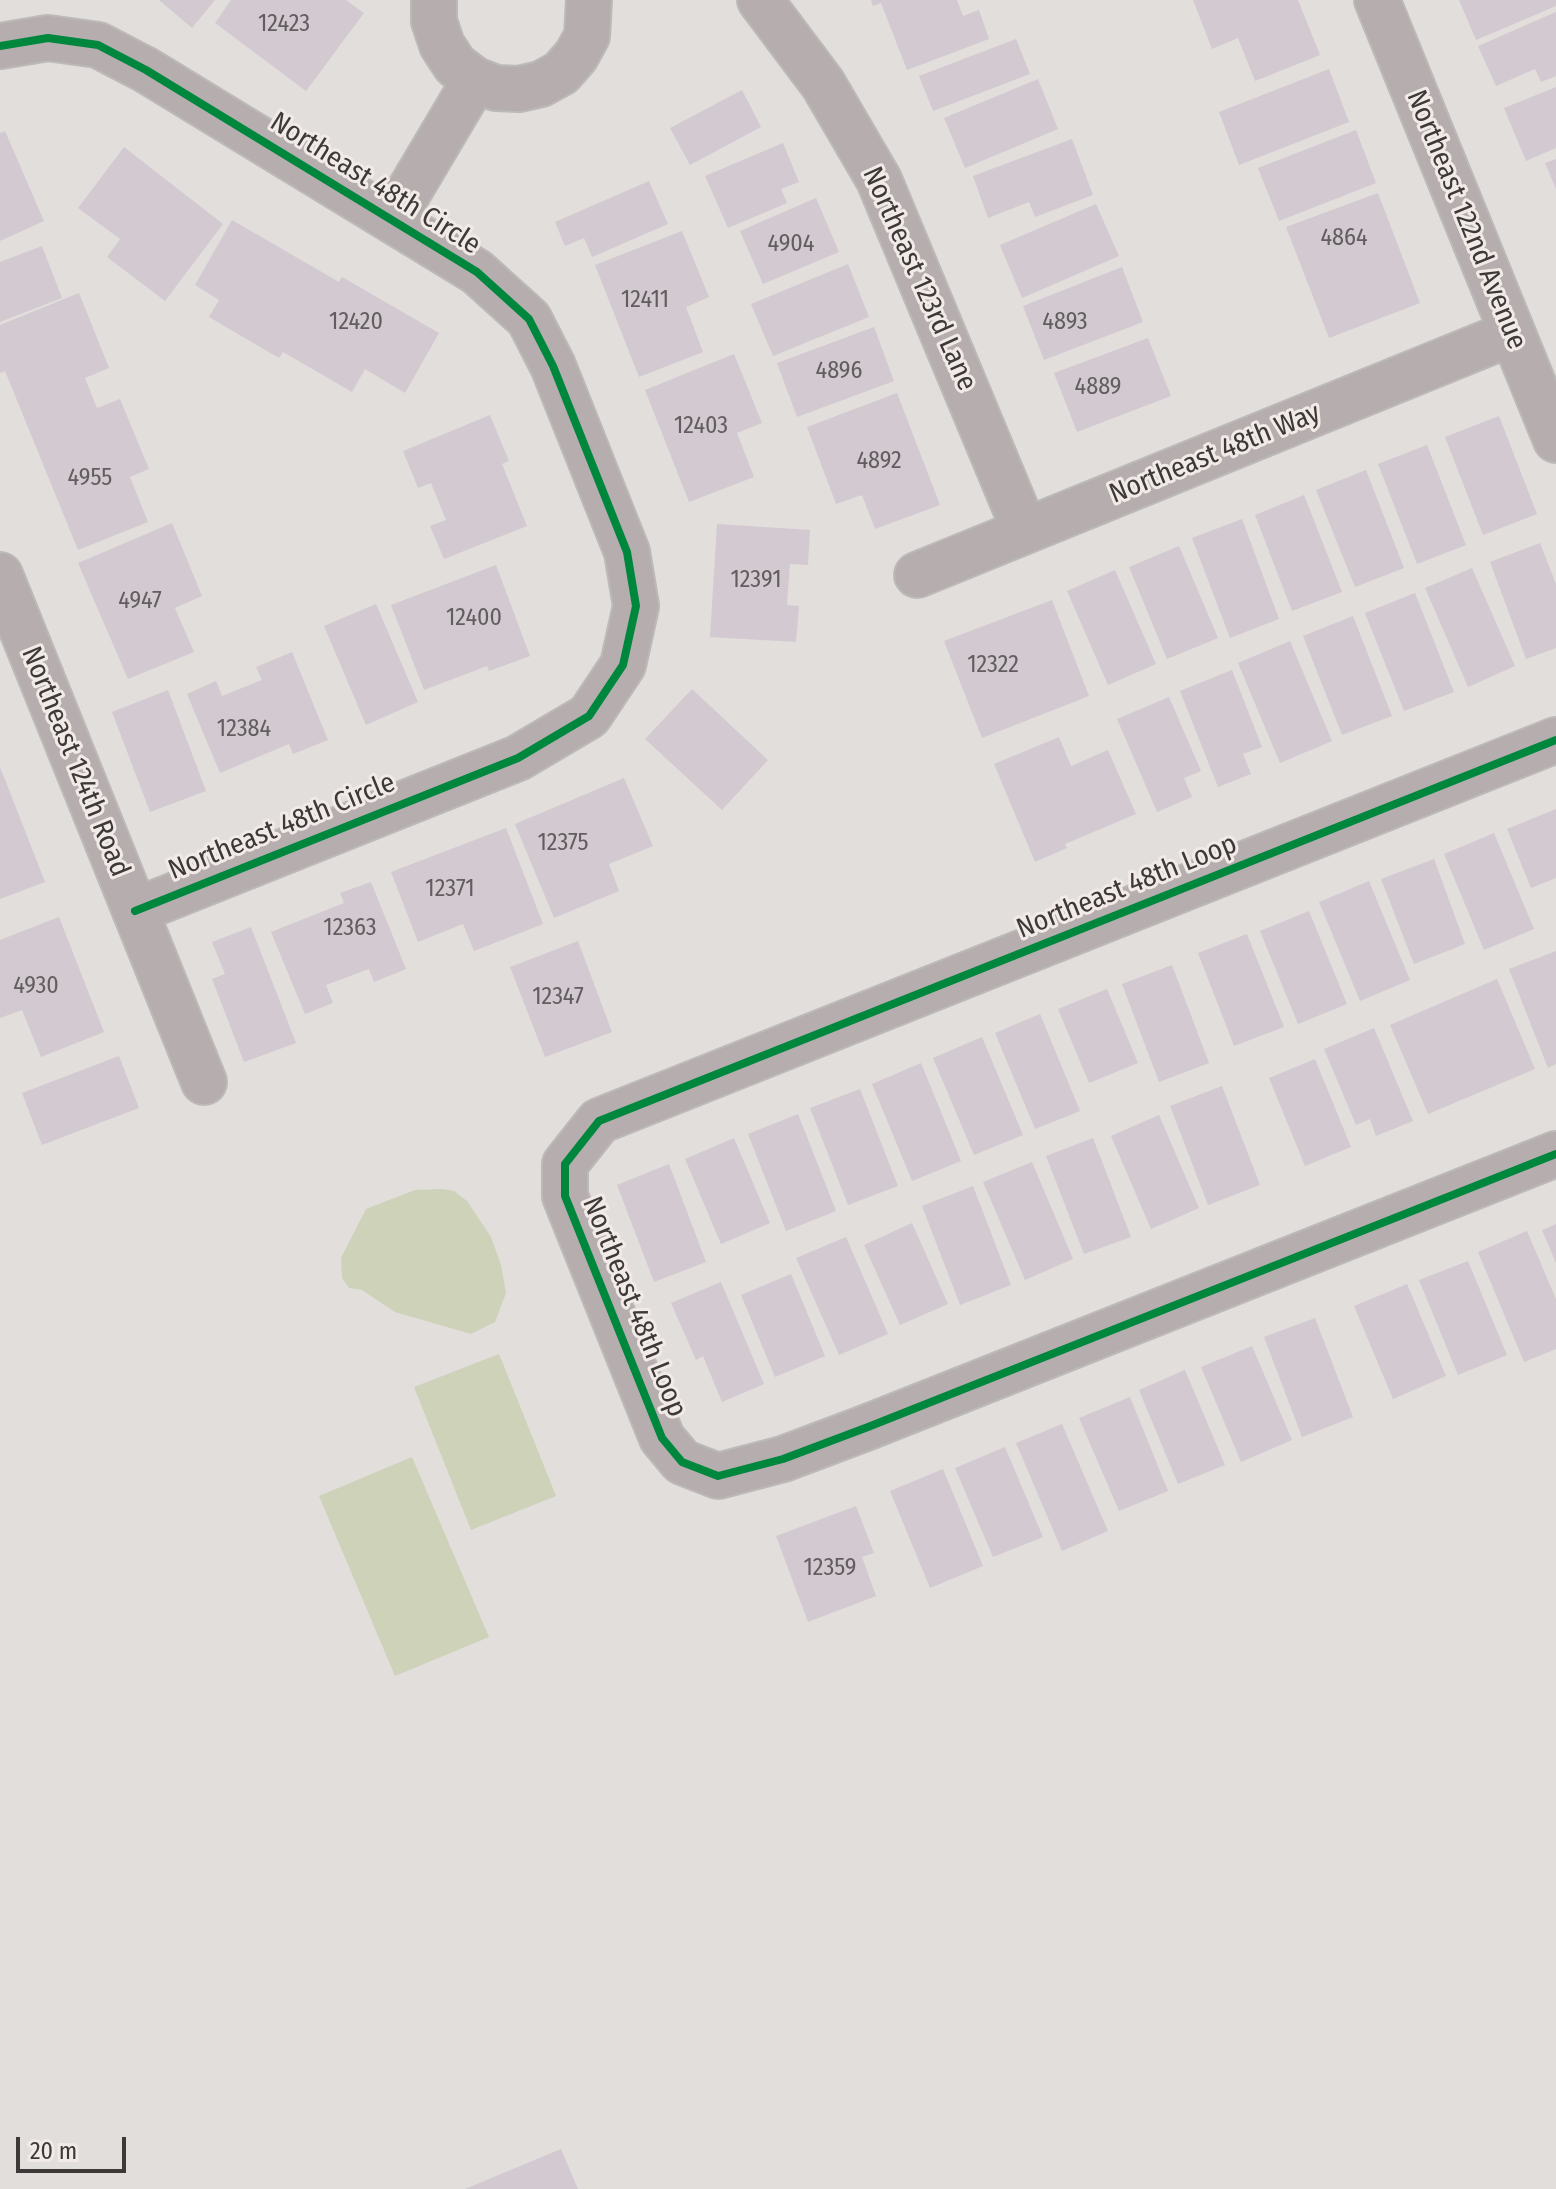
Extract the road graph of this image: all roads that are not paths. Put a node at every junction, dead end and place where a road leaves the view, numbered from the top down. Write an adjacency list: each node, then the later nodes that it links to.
1 (434, 0): 6 (street)
2 (589, 0): 6 (street)
3 (760, 0): 10 (street, Northeast 123rd Lane)
4 (1377, 0): 8 (street, Northeast 122nd Avenue)
5 (0, 46): 7 (street, Northeast 48th Circle)
6 (475, 80): 7 (street, Northeast 48th Circle)
7 (392, 220): 14 (street, Northeast 48th Circle)
8 (1512, 333): 9 (street, Northeast 122nd Avenue); 10 (street, Northeast 48th Way)
9 (1556, 440)
10 (1025, 531): 12 (street, Northeast 48th Way)
11 (0, 575): 14 (street, Northeast 124th Road)
12 (917, 575)
13 (1556, 740): 16 (street, Northeast 48th Loop)
14 (135, 911): 15 (street, Northeast 124th Road)
15 (204, 1082)
16 (1556, 1154)

